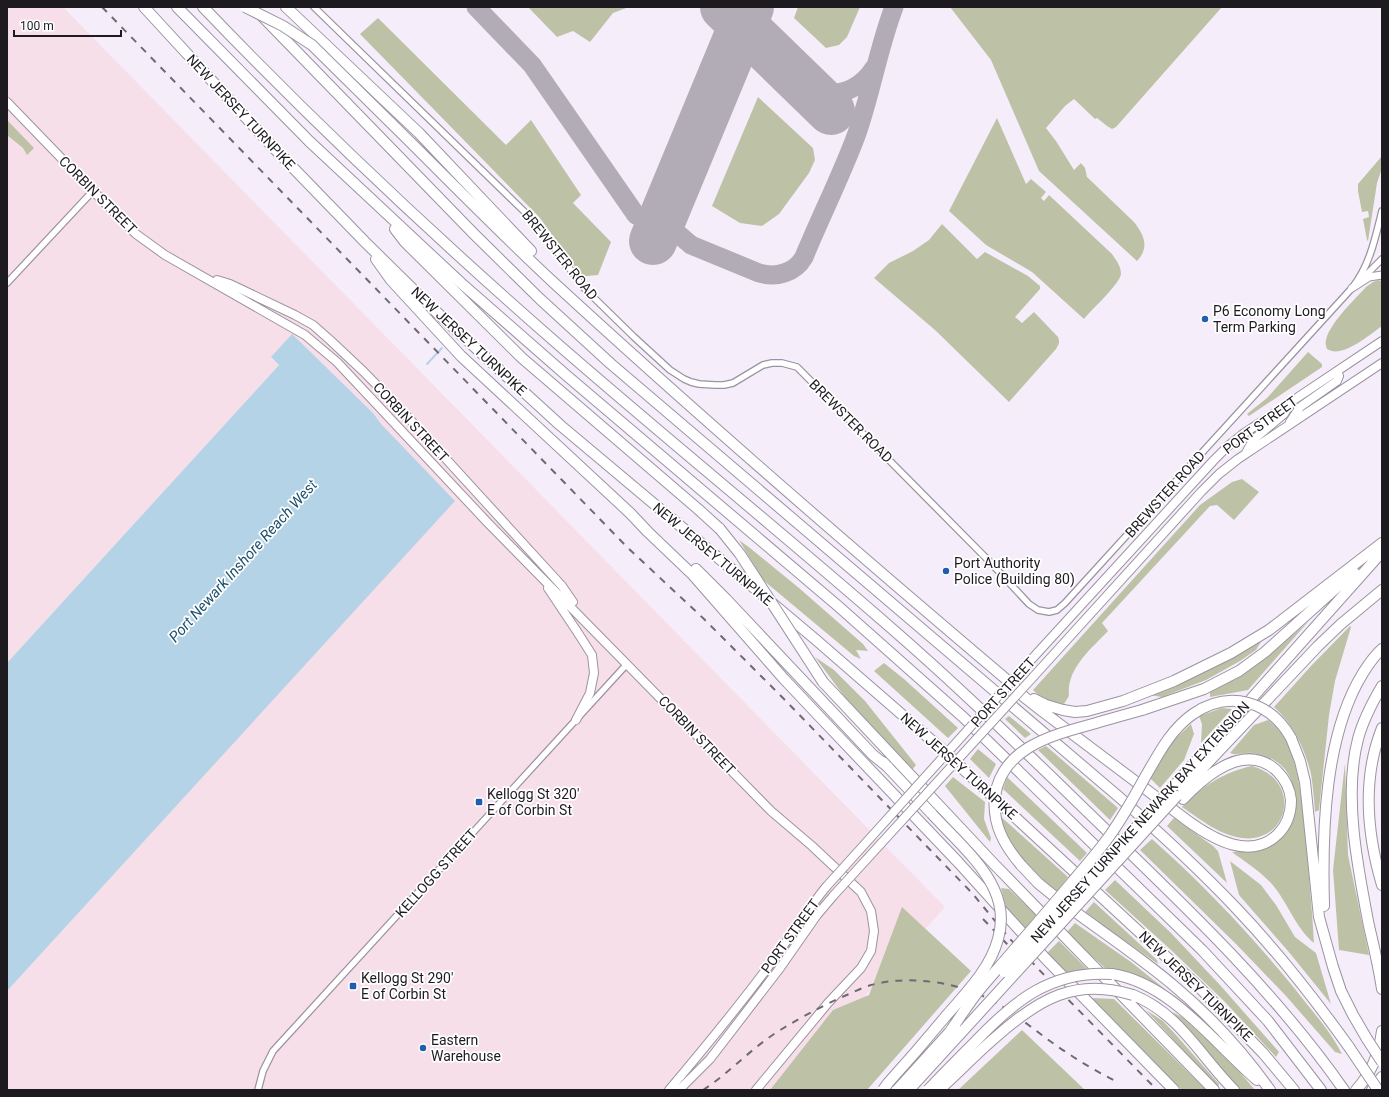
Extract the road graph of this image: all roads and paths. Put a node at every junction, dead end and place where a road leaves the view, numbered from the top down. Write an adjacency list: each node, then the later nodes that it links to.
1 (144, 7): 12 (highway, NEW JERSEY TURNPIKE)
2 (177, 7): 10 (highway, NEW JERSEY TURNPIKE)
3 (203, 7): 65 (highway)
4 (245, 7): 18 (highway, bridge)
5 (254, 7): 68 (highway, bridge)
6 (286, 7): 18 (highway)
7 (314, 7): 17 (street, BREWSTER ROAD)
8 (7, 102): 9 (main road, CORBIN STREET)
9 (92, 192): 14 (main road, CORBIN STREET); 16 (street)
10 (381, 209): 34 (highway, bridge); 64 (highway, NEW JERSEY TURNPIKE)
11 (1382, 211): 17 (street, BREWSTER ROAD)
12 (365, 242): 25 (highway); 49 (highway, NEW JERSEY TURNPIKE)
13 (1382, 259): 17 (street, BREWSTER ROAD)
14 (199, 274): 29 (main road, CORBIN STREET); 31 (main road, CORBIN STREET)
15 (1382, 275): 17 (street)
16 (7, 283)
17 (1352, 288)
18 (579, 304): 35 (highway)
19 (1382, 341): 21 (main road, PORT STREET)
20 (1382, 362): 23 (main road, PORT STREET)
21 (1337, 370): 22 (main road, PORT STREET); 23 (main road)
22 (1291, 402): 24 (main road); 51 (main road, PORT STREET, bridge)
23 (1289, 425): 24 (main road, PORT STREET)
24 (1246, 454): 46 (main road, PORT STREET, bridge)
25 (630, 513): 39 (highway); 60 (highway)
26 (1382, 543): 35 (highway)
27 (1382, 547): 63 (highway, bridge)
28 (1382, 552): 40 (highway, NEW JERSEY TURNPIKE NEWARK BAY EXTENSION)
29 (536, 571): 31 (main road, CORBIN STREET); 37 (main road)
30 (1382, 590): 40 (highway, NEW JERSEY TURNPIKE NEWARK BAY EXTENSION)
31 (585, 620): 33 (main road, CORBIN STREET)
32 (1382, 649): 42 (highway)
33 (627, 664): 37 (street, KELLOGG STREET); 54 (main road, CORBIN STREET)
34 (824, 682): 39 (highway); 61 (highway)
35 (1013, 685): 40 (highway)
36 (1382, 686): 43 (highway)
37 (576, 720): 50 (street, KELLOGG STREET)
38 (1382, 728): 41 (highway)
39 (888, 767): 55 (highway, bridge)
40 (1177, 794): 44 (highway, NEW JERSEY TURNPIKE NEWARK BAY EXTENSION, bridge); 57 (highway, NEW JERSEY TURNPIKE NEWARK BAY EXTENSION, bridge)
41 (1382, 885)
42 (1326, 942): 44 (highway, bridge); 47 (highway, bridge)
43 (1382, 989)
44 (951, 1030): 56 (highway, NEW JERSEY TURNPIKE NEWARK BAY EXTENSION, bridge)
45 (1382, 1031): 66 (highway)
46 (710, 1060): 52 (main road, PORT STREET); 53 (main road)
47 (1382, 1062)
48 (1382, 1077): 67 (highway)
49 (1292, 1088)
50 (258, 1090)
51 (669, 1090)
52 (679, 1090)
53 (686, 1090)
54 (756, 1090)
55 (883, 1090)
56 (897, 1090)
57 (909, 1090)
58 (928, 1090): 63 (highway, bridge)
59 (939, 1090): 62 (highway, bridge)
60 (1174, 1090)
61 (1214, 1090)
62 (1234, 1090)
63 (1269, 1090)
64 (1322, 1090)
65 (1344, 1090)
66 (1356, 1090)
67 (1372, 1090)
68 (1378, 1090)

